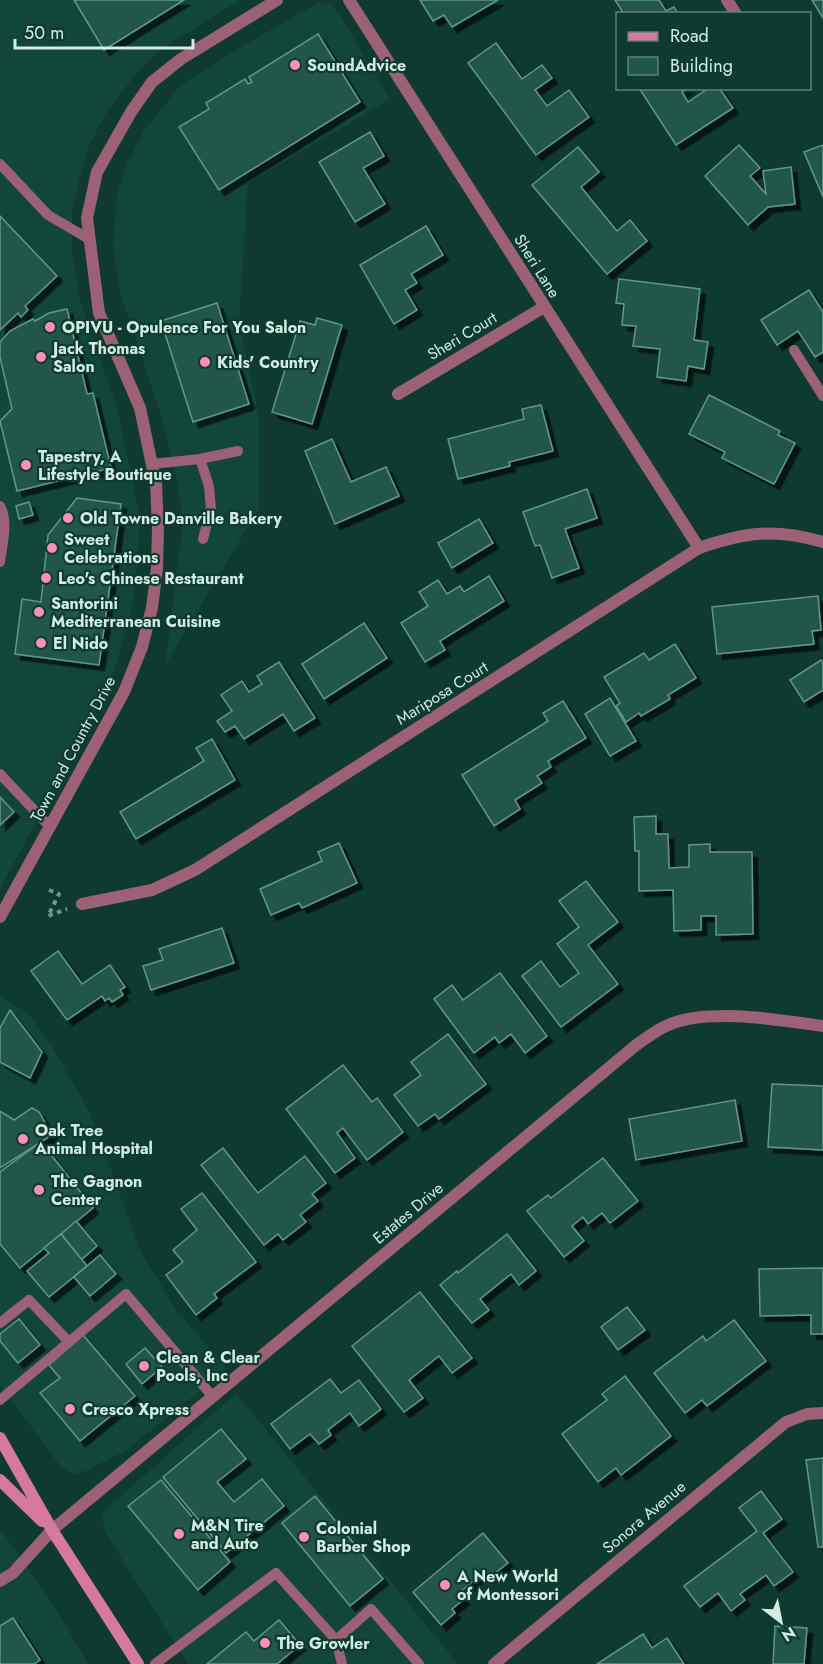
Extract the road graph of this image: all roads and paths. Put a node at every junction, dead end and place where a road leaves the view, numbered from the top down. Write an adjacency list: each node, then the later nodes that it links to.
1 (277, 0): 4 (street, Town and Country Drive)
2 (349, 0): 5 (street, Sheri Lane)
3 (0, 164): 4 (lane)
4 (89, 239): 11 (street, Town and Country Drive)
5 (544, 307): 7 (street, Sheri Court); 15 (street, Sheri Lane)
6 (794, 350): 8 (lane)
7 (398, 394)
8 (823, 396)
9 (238, 451): 10 (lane)
10 (200, 459): 11 (lane); 13 (lane)
11 (152, 464): 18 (street, Town and Country Drive)
12 (0, 506): 16 (lane)
13 (203, 539)
14 (823, 542): 15 (street, Mariposa Court)
15 (699, 548): 20 (street, Mariposa Court)
16 (0, 562)
17 (0, 774): 18 (lane)
18 (50, 827): 21 (street, Town and Country Drive)
19 (49, 890): 20 (path)
20 (82, 904)
21 (0, 917)
22 (823, 1026): 25 (street, Estates Drive)
23 (0, 1323): 24 (lane)
24 (69, 1342): 25 (lane); 26 (lane)
25 (213, 1397): 30 (street, Estates Drive)
26 (0, 1400)
27 (823, 1413): 37 (street, Sonora Avenue)
28 (0, 1438): 30 (main road)
29 (0, 1480): 30 (main road)
30 (52, 1530): 31 (street, Estates Drive); 33 (main road)
31 (0, 1581)
32 (336, 1640): 34 (lane); 35 (lane); 36 (lane)
33 (138, 1664)
34 (155, 1664)
35 (342, 1664)
36 (418, 1664)
37 (494, 1664)

